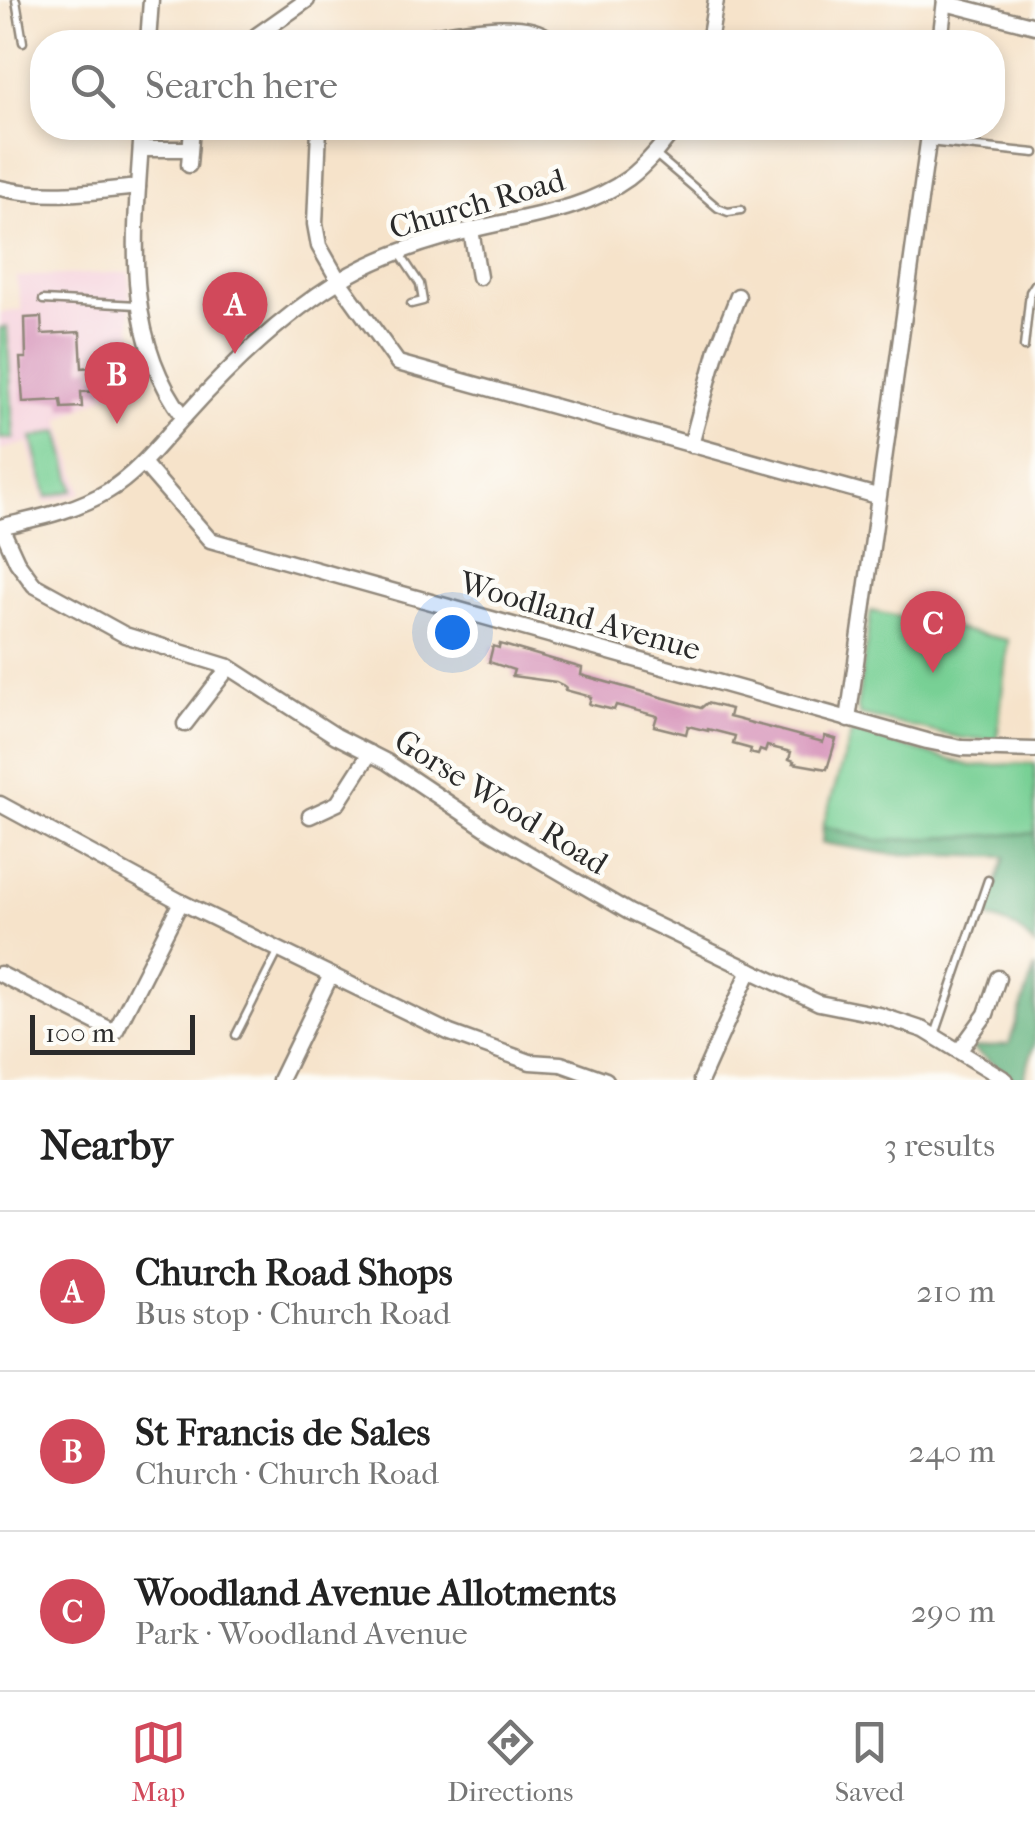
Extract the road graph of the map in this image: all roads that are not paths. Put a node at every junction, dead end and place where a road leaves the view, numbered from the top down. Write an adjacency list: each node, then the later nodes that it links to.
1 (16, 0): 13 (lane)
2 (150, 0): 7 (street)
3 (307, 0): 8 (street)
4 (716, 0): 11 (street)
5 (945, 2): 6 (street); 12 (street)
6 (1035, 26)
7 (149, 30)
8 (264, 30)
9 (488, 30): 10 (street)
10 (539, 30)
11 (711, 30)
12 (942, 30)
13 (23, 42)
14 (141, 140): 20 (street)
15 (191, 140): 20 (street)
16 (319, 140): 29 (street)
17 (666, 140): 22 (street, Church Road)
18 (928, 140): 39 (street)
19 (958, 140): 21 (lane)
20 (141, 149): 23 (street)
21 (1035, 153)
22 (655, 154): 25 (lane); 26 (street, Church Road)
23 (138, 187): 24 (street); 34 (street)
24 (0, 188)
25 (741, 210)
26 (471, 230): 27 (street, Church Road); 28 (street)
27 (400, 252): 29 (street, Church Road); 33 (lane)
28 (479, 277)
29 (339, 281): 36 (street, Church Road); 37 (street)
30 (1035, 284): 35 (lane)
31 (738, 296): 37 (street)
32 (43, 300): 34 (lane)
33 (411, 304)
34 (138, 306): 36 (street)
35 (1024, 347)
36 (184, 416): 38 (street, Church Road)
37 (691, 445): 39 (street)
38 (144, 464): 40 (street, Church Road); 42 (street, Woodland Avenue)
39 (877, 496): 42 (street)
40 (1, 527): 41 (street, Gorse Wood Road)
41 (228, 667): 43 (street); 45 (street, Gorse Wood Road)
42 (848, 720): 44 (street, Woodland Avenue)
43 (185, 724)
44 (1035, 750)
45 (370, 753): 47 (street); 51 (street, Gorse Wood Road)
46 (0, 804): 49 (street)
47 (310, 816)
48 (988, 880): 56 (lane)
49 (181, 902): 50 (street); 52 (street)
50 (278, 952): 53 (street); 55 (lane)
51 (750, 970): 56 (street, Gorse Wood Road); 60 (street)
52 (0, 974)
53 (330, 978): 58 (street); 59 (street)
54 (998, 978): 57 (street)
55 (236, 1034)
56 (934, 1036): 57 (street, Gorse Wood Road)
57 (960, 1050): 61 (street, Gorse Wood Road)
58 (280, 1080)
59 (606, 1080)
60 (701, 1080)
61 (1006, 1080)

